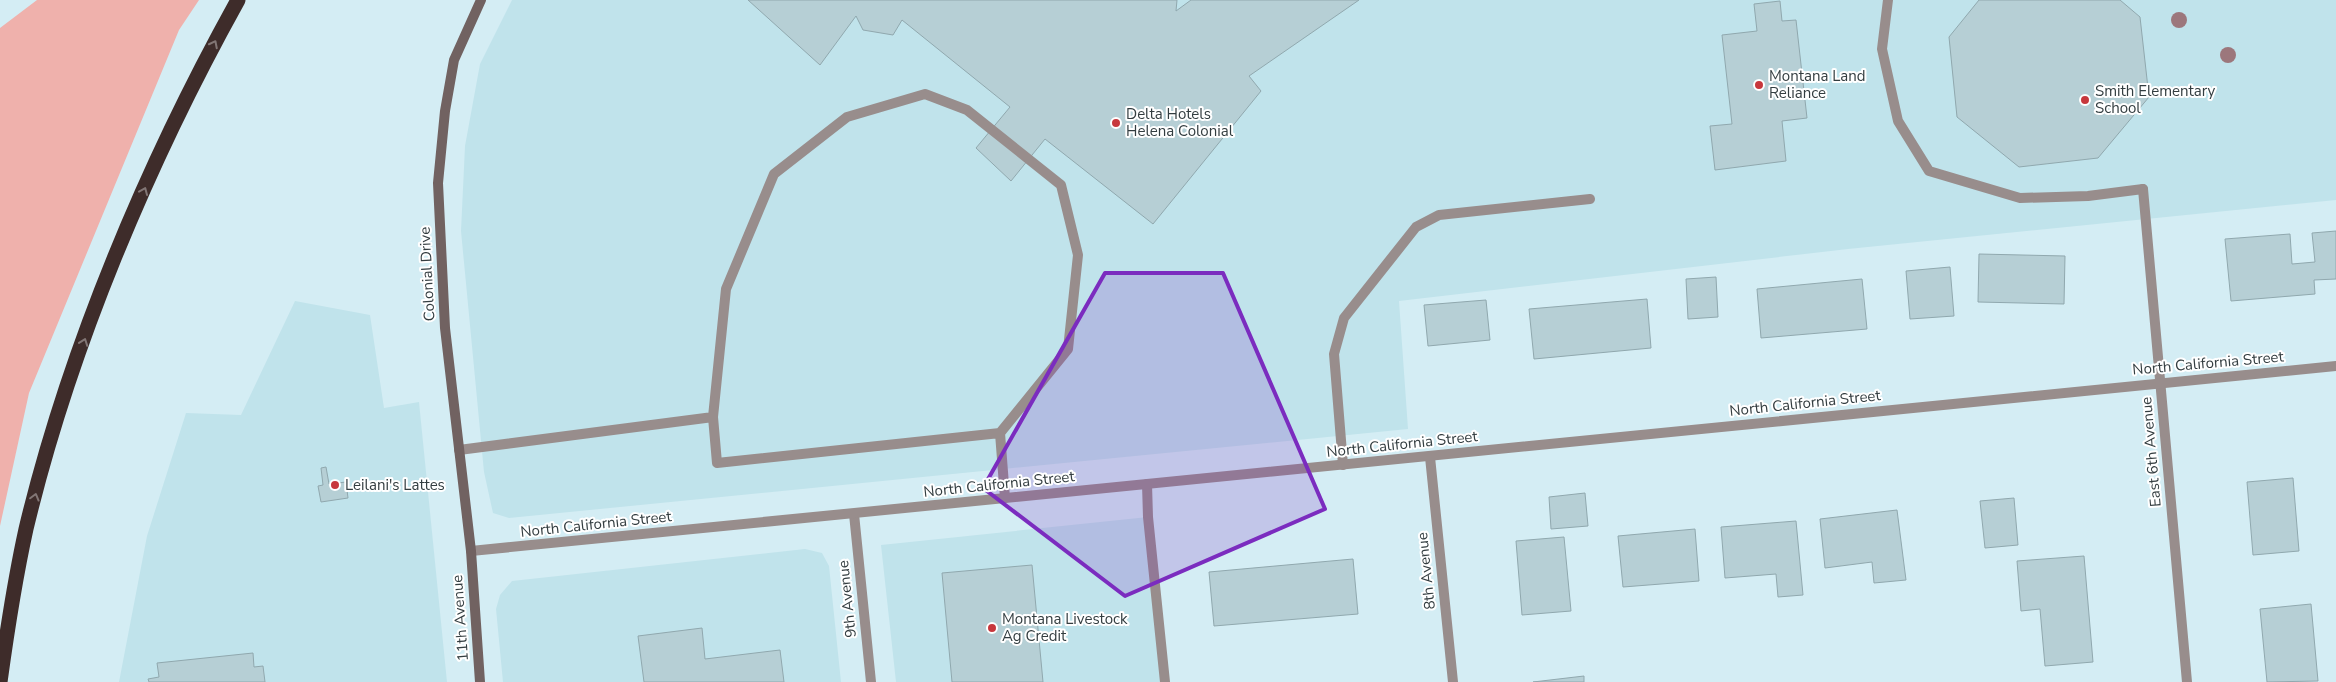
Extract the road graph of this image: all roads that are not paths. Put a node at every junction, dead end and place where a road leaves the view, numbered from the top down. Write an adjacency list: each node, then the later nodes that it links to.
1 (238, 0): 15 (highway, one-way to 1)
2 (481, 0): 9 (main road, Colonial Drive)
3 (1888, 0): 6 (street, East 6th Avenue)
4 (1590, 199): 11 (street)
5 (2336, 366): 6 (street, North California Street)
6 (2160, 382): 10 (street, North California Street); 23 (street, East 6th Avenue)
7 (713, 417): 8 (street); 8 (street); 9 (street)
8 (1000, 433): 13 (street)
9 (459, 450): 16 (main road, Colonial Drive)
10 (1430, 457): 11 (street, North California Street); 22 (street, 8th Avenue)
11 (1343, 465): 12 (street, North California Street)
12 (1147, 484): 13 (street, North California Street); 21 (street)
13 (1005, 498): 14 (street, North California Street)
14 (854, 514): 16 (street, North California Street); 20 (street, 9th Avenue)
15 (26, 530): 17 (highway); 18 (highway)
16 (471, 551): 19 (main road, 11th Avenue)
17 (0, 613)
18 (0, 682)
19 (480, 682)
20 (871, 682)
21 (1166, 682)
22 (1453, 682)
23 (2187, 682)

